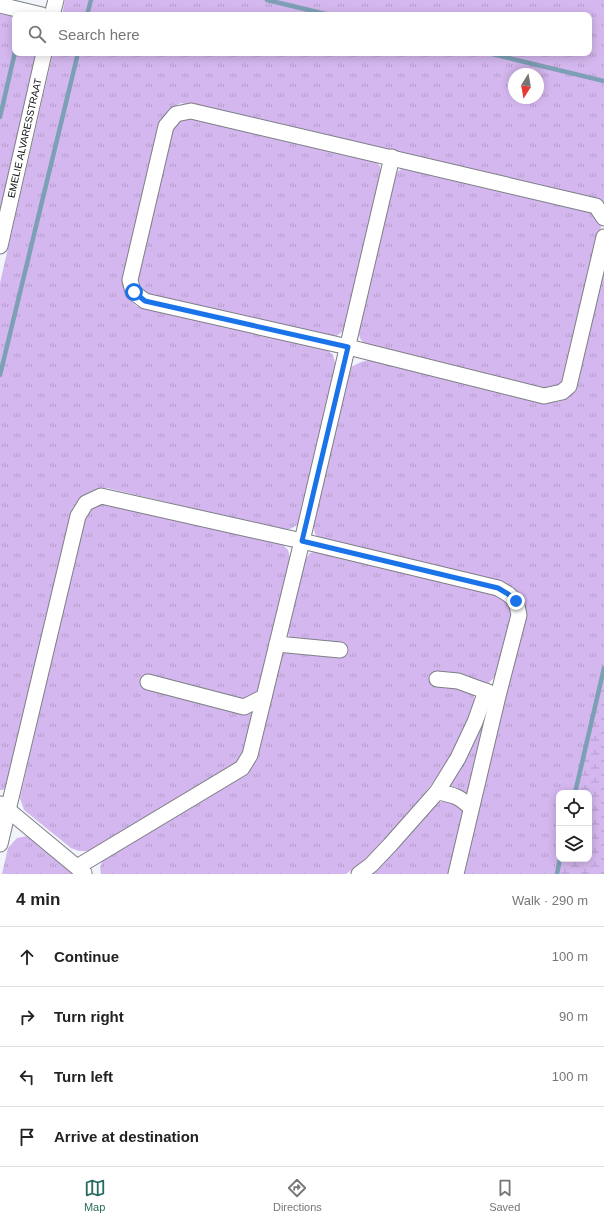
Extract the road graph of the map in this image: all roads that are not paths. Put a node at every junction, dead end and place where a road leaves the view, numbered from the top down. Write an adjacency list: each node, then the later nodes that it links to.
1 (56, 0): 4 (street)
2 (0, 5): 3 (street)
3 (29, 12)
4 (53, 12)
5 (43, 56): 9 (street, EMELIE ALVARESSTRAAT)
6 (392, 157): 7 (street); 10 (street); 10 (street)
7 (604, 218)
8 (604, 237): 10 (street)
9 (0, 246)
10 (348, 347): 11 (street)
11 (302, 541): 12 (street); 16 (street); 19 (street)
12 (277, 644): 13 (street); 17 (street)
13 (340, 650)
14 (437, 679): 16 (street)
15 (148, 682): 17 (street)
16 (492, 693): 18 (street); 20 (street)
17 (264, 698): 22 (street)
18 (437, 792): 20 (street); 23 (street)
19 (4, 807): 21 (street); 22 (street)
20 (471, 808): 24 (street)
21 (0, 844)
22 (81, 870)
23 (359, 874)
24 (456, 874)

